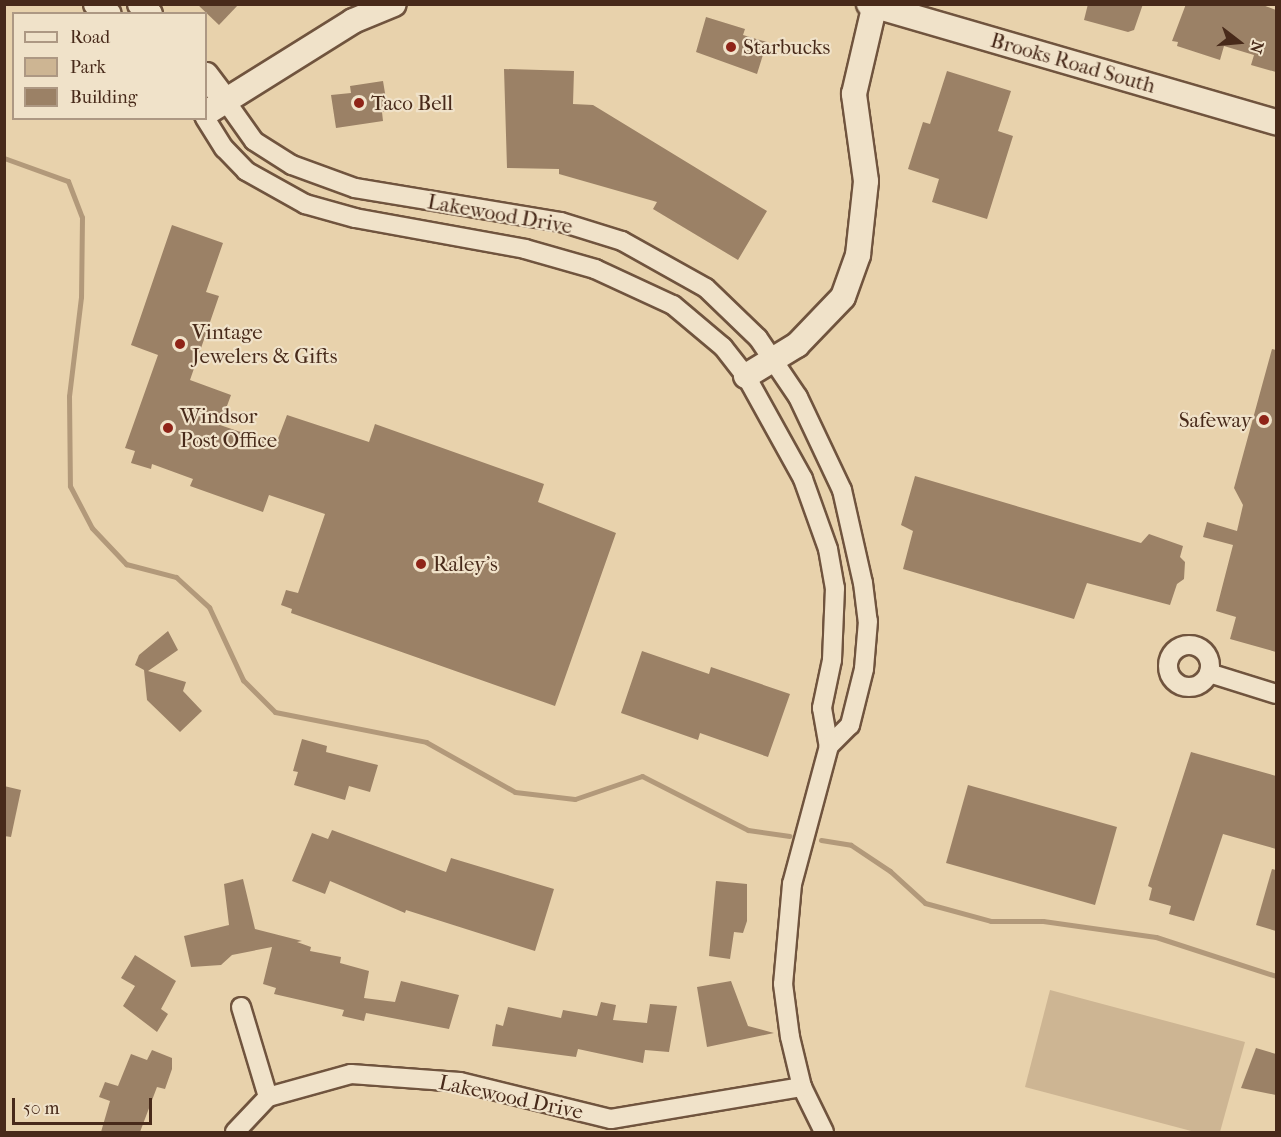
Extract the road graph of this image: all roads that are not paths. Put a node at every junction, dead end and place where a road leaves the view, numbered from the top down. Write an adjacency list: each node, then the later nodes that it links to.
1 (394, 4): 4 (street)
2 (873, 5): 6 (street, Brooks Road South); 7 (street)
3 (207, 79): 4 (street, Lakewood Drive)
4 (215, 107): 7 (street, Lakewood Drive)
5 (206, 120): 8 (street, Lakewood Drive)
6 (1276, 122)
7 (774, 359): 8 (street); 11 (street, Lakewood Drive)
8 (746, 376): 11 (street, Lakewood Drive)
9 (1209, 673): 10 (street)
10 (1276, 694)
11 (829, 746): 13 (street, Lakewood Drive)
12 (241, 1007): 14 (street)
13 (802, 1087): 14 (street, Lakewood Drive); 16 (street, Lakewood Drive)
14 (268, 1097): 15 (street)
15 (235, 1132)
16 (824, 1132)

